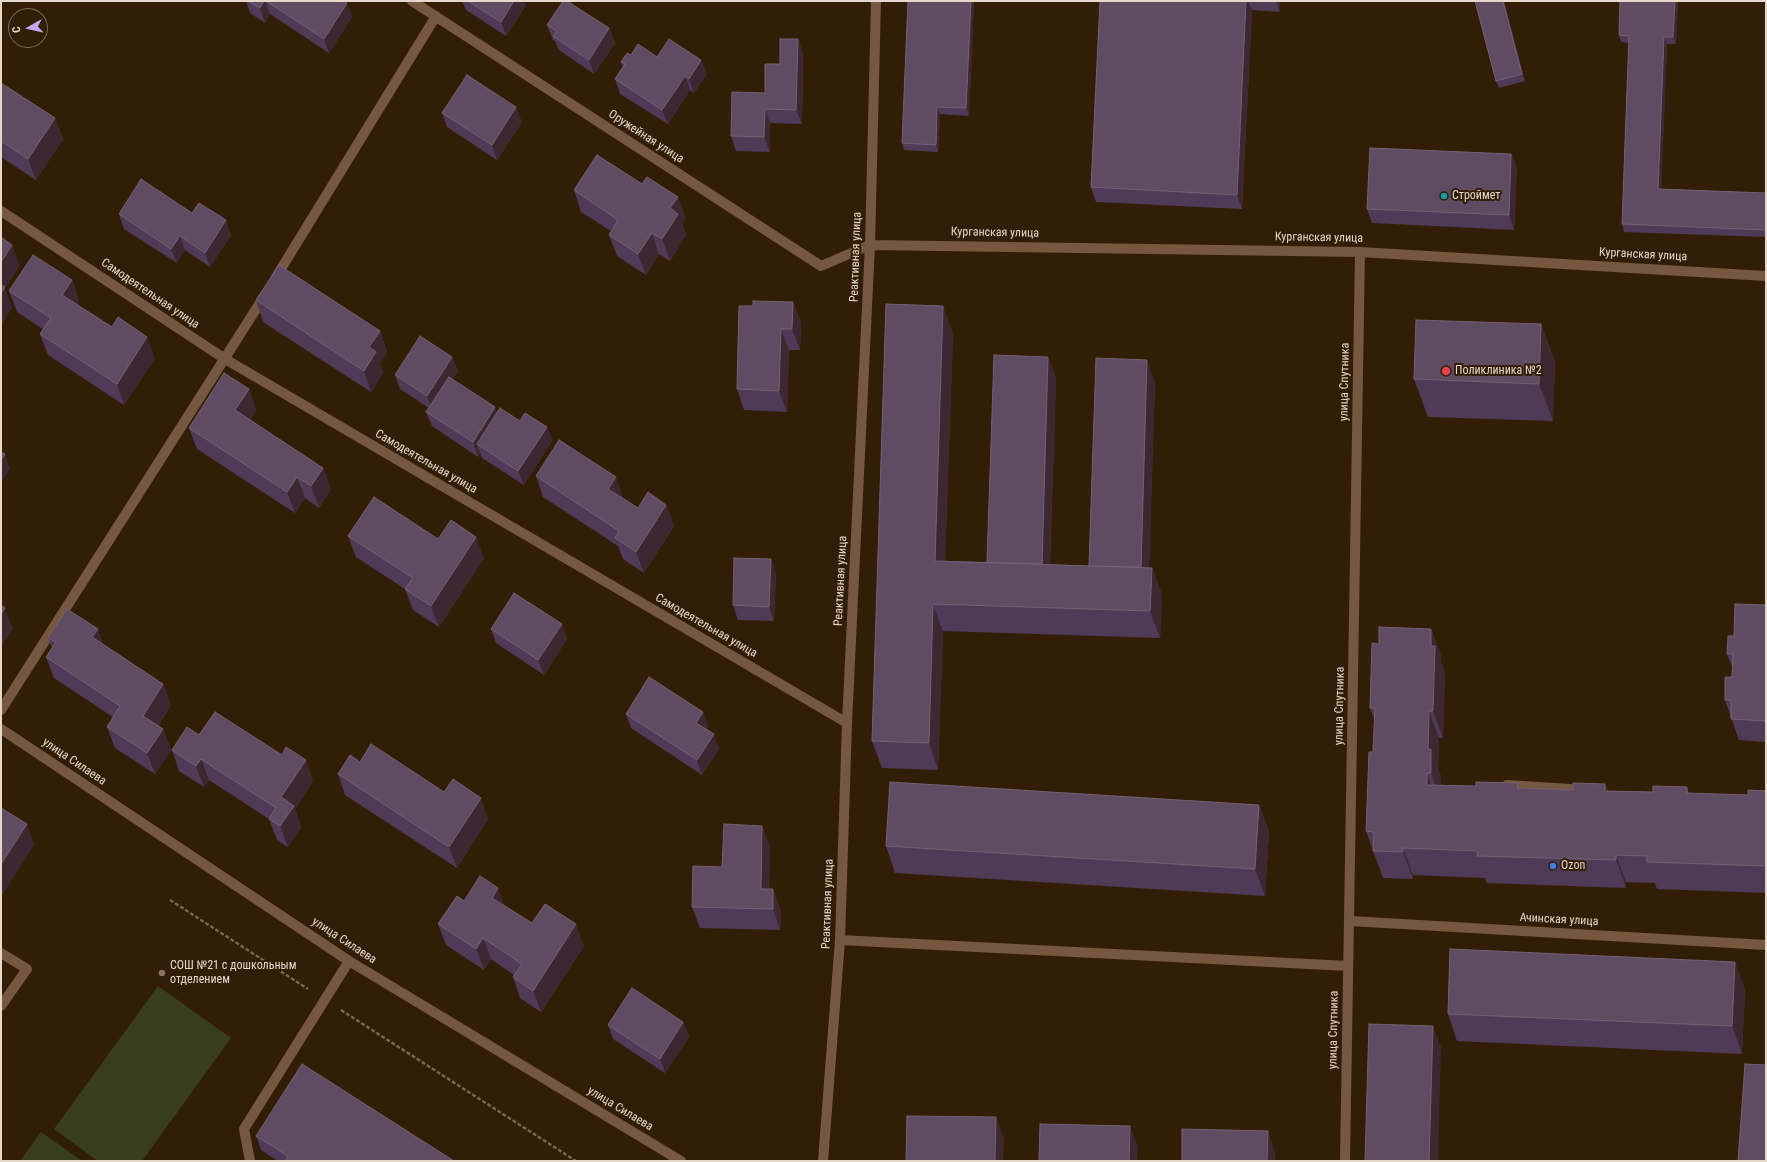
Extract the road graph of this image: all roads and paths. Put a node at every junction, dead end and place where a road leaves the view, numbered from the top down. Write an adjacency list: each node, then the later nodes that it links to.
1 (412, 1): 3 (street, Оружейная улица)
2 (876, 1): 5 (street, Реактивная улица)
3 (436, 16): 5 (street, Оружейная улица); 8 (street)
4 (1, 211): 8 (street, Самодеятельная улица)
5 (870, 245): 6 (street, Курганская улица); 10 (street, Реактивная улица)
6 (1360, 252): 7 (street, Курганская улица); 15 (street, улица Спутника)
7 (1766, 276)
8 (225, 359): 9 (street); 10 (street, Самодеятельная улица)
9 (1, 710)
10 (847, 723): 16 (street, Реактивная улица)
11 (1, 729): 19 (street, улица Силаева)
12 (1496, 784): 13 (street)
13 (1599, 791)
14 (170, 900): 21 (path)
15 (1350, 921): 17 (street, Ачинская улица); 20 (street, улица Спутника)
16 (840, 940): 20 (street); 26 (street, Реактивная улица)
17 (1766, 945)
18 (1, 953): 22 (street)
19 (349, 961): 21 (street); 25 (street, улица Силаева)
20 (1348, 966): 27 (street, улица Спутника)
21 (325, 1000): 23 (street); 24 (path)
22 (1, 1006)
23 (250, 1161)
24 (576, 1161)
25 (681, 1161)
26 (823, 1161)
27 (1345, 1161)

